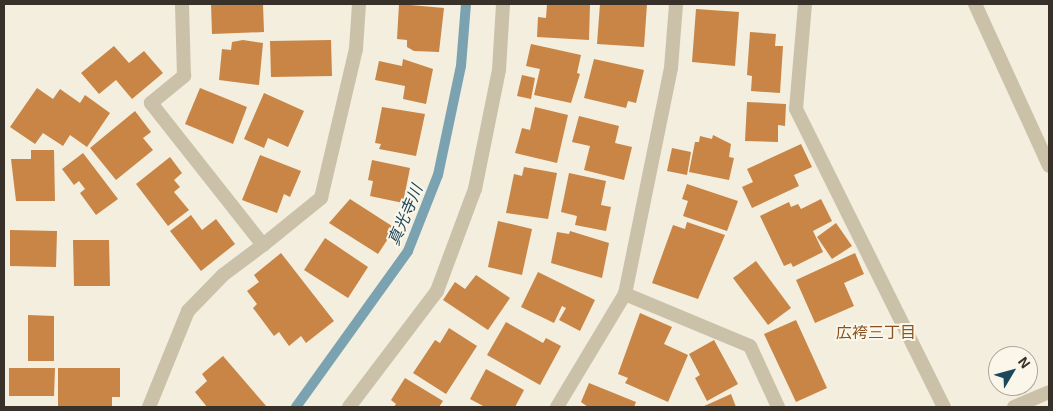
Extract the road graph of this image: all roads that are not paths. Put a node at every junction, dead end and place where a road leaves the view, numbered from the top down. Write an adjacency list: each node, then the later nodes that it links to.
1 (182, 4): 8 (street)
2 (359, 4): 8 (street)
3 (503, 4): 12 (street)
4 (676, 4): 9 (street)
5 (805, 4): 15 (street)
6 (975, 4): 7 (street)
7 (1049, 166)
8 (263, 245): 11 (street)
9 (624, 294): 13 (street); 14 (street)
10 (1049, 392): 16 (street)
11 (149, 407)
12 (348, 407)
13 (557, 407)
14 (778, 407)
15 (944, 407)
16 (1014, 407)

